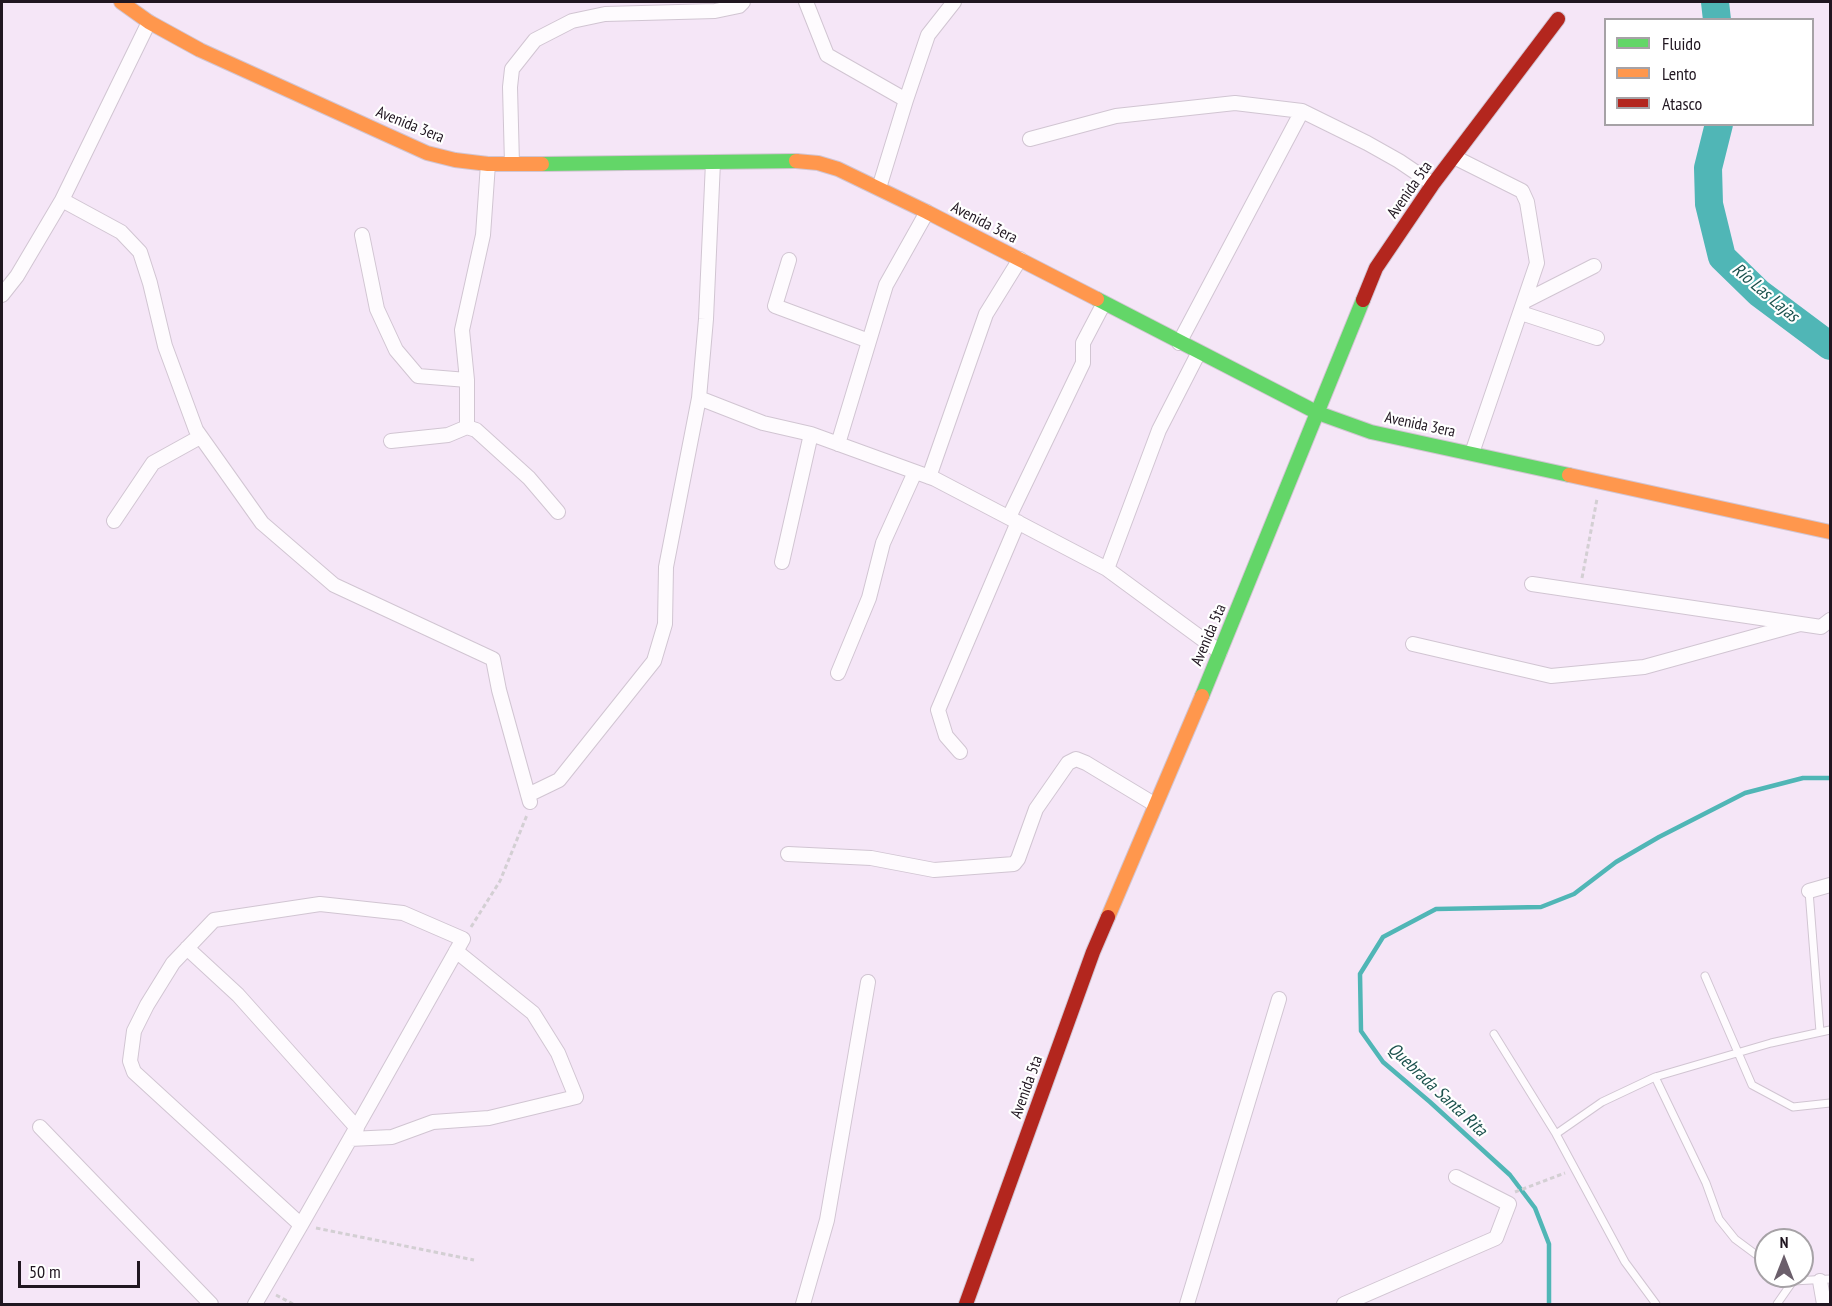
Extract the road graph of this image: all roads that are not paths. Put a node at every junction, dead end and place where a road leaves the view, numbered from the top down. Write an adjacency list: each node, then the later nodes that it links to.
1 (121, 2): 6 (street, Avenida 3era)
2 (743, 2): 12 (street)
3 (806, 2): 7 (street)
4 (954, 2): 7 (street)
5 (1558, 19): 10 (street, Avenida 5ta)
6 (149, 22): 13 (street, Avenida 3era); 16 (street)
7 (906, 100): 15 (street)
8 (1302, 111): 9 (street); 14 (street); 27 (street)
9 (1030, 139)
10 (1454, 157): 14 (street, Avenida 5ta); 24 (street)
11 (713, 162): 12 (street, Avenida 3era); 15 (street, Avenida 3era); 30 (street)
12 (512, 164): 13 (street, Avenida 3era)
13 (488, 165): 29 (street)
14 (1433, 184): 31 (street, Avenida 5ta)
15 (879, 188): 17 (street, Avenida 3era)
16 (62, 200): 22 (street); 34 (street)
17 (927, 212): 19 (street, Avenida 3era); 26 (street)
18 (362, 235): 29 (street)
19 (1020, 259): 23 (street, Avenida 3era); 39 (street)
20 (789, 260): 26 (street)
21 (1593, 266): 24 (street)
22 (2, 295)
23 (1104, 303): 27 (street, Avenida 3era); 41 (street)
24 (1523, 307): 25 (street); 37 (street)
25 (1597, 338)
26 (869, 341): 36 (street)
27 (1179, 343): 28 (street, Avenida 3era)
28 (1199, 352): 31 (street, Avenida 3era); 45 (street)
29 (467, 380): 32 (street)
30 (699, 398): 33 (street); 34 (street)
31 (1318, 413): 37 (street, Avenida 3era); 50 (street, Avenida 5ta)
32 (467, 427): 35 (street); 40 (street)
33 (811, 434): 36 (street); 44 (street)
34 (201, 437): 42 (street)
35 (391, 441)
36 (838, 444): 38 (street)
37 (1472, 453): 43 (street, Avenida 3era)
38 (915, 472): 39 (street); 51 (street)
39 (929, 477): 41 (street)
40 (558, 512)
41 (1014, 520): 45 (street); 52 (street)
42 (114, 521)
43 (1830, 532)
44 (782, 562)
45 (1107, 569): 50 (street)
46 (1532, 584): 48 (street)
47 (1830, 620): 48 (street)
48 (1800, 624): 49 (street)
49 (1413, 644)
50 (1220, 652): 53 (street, Avenida 5ta)
51 (838, 673)
52 (960, 752)
53 (1154, 804): 54 (street); 80 (street, Avenida 5ta)
54 (788, 854)
55 (1830, 885): 56 (street)
56 (1809, 891): 63 (lane)
57 (460, 945): 58 (street); 69 (street); 69 (street)
58 (187, 948): 69 (street); 72 (street)
59 (1705, 976): 65 (lane)
60 (868, 982): 79 (street)
61 (1279, 999): 81 (street)
62 (1830, 1029): 63 (lane)
63 (1820, 1032): 65 (lane)
64 (1494, 1034): 70 (lane)
65 (1738, 1052): 66 (lane); 67 (lane)
66 (1655, 1077): 70 (lane); 73 (lane)
67 (1830, 1103)
68 (40, 1126): 77 (street)
69 (353, 1134): 72 (street)
70 (1556, 1134): 83 (lane)
71 (1456, 1177): 76 (street)
72 (301, 1225): 78 (street)
73 (1754, 1253)
74 (1825, 1280): 85 (street)
75 (1788, 1288): 84 (lane)
76 (1374, 1298): 82 (street)
77 (211, 1305)
78 (255, 1305)
79 (803, 1305)
80 (966, 1305)
81 (1187, 1305)
82 (1344, 1305)
83 (1656, 1305)
84 (1777, 1305)
85 (1824, 1305)

